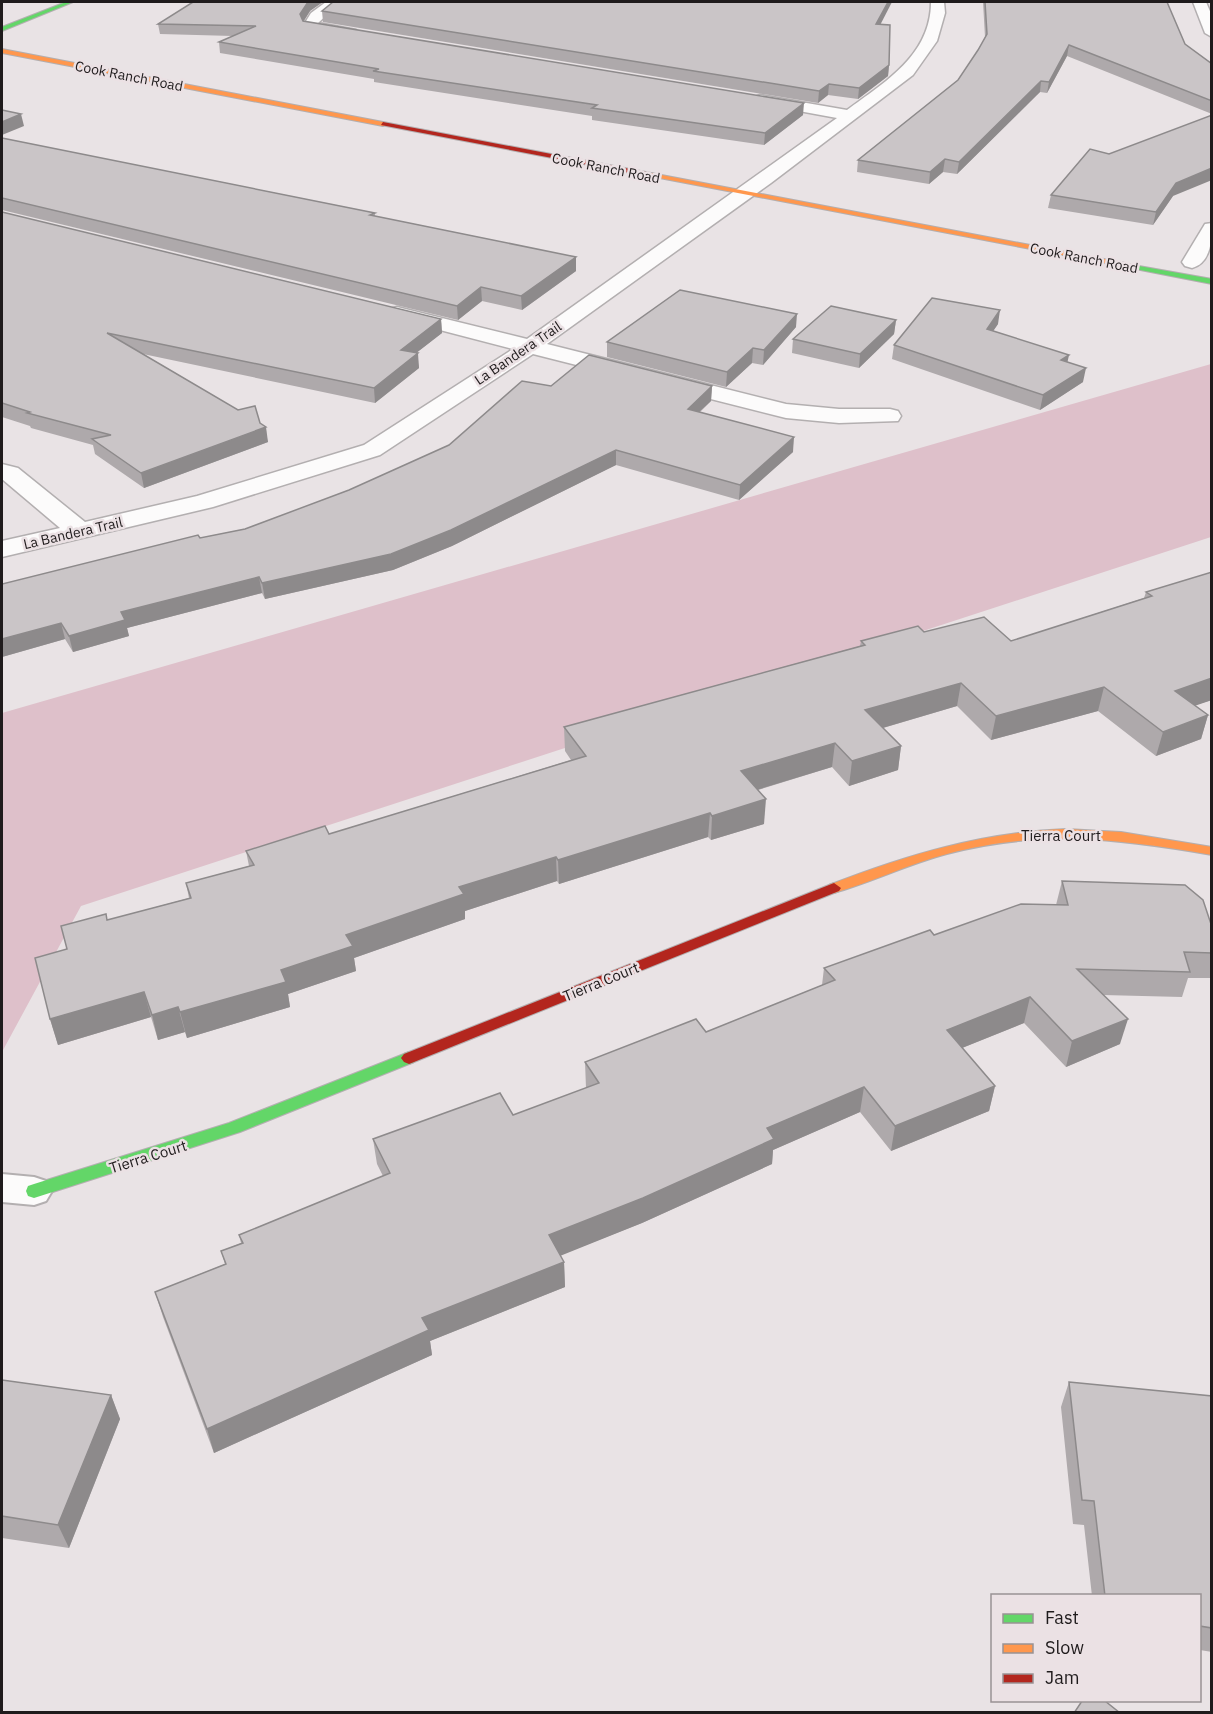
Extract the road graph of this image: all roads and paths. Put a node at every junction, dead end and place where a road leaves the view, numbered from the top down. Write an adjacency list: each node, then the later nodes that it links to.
1 (33, 2): 6 (street)
2 (70, 2): 7 (street)
3 (334, 2): 9 (street)
4 (938, 2): 14 (street, La Bandera Trail)
5 (1205, 8): 8 (street)
6 (2, 14)
7 (2, 29)
8 (1212, 33)
9 (369, 36)
10 (2, 37): 12 (street, Cook Ranch Road)
11 (2, 51): 17 (street, Cook Ranch Road)
12 (154, 66)
13 (743, 97): 14 (street)
14 (849, 115): 15 (street, La Bandera Trail)
15 (765, 179): 16 (street); 17 (street, La Bandera Trail)
16 (788, 183)
17 (742, 184): 21 (street, Cook Ranch Road); 23 (street, La Bandera Trail)
18 (1212, 228): 19 (street)
19 (1186, 261): 20 (street)
20 (1212, 266)
21 (1212, 282)
22 (381, 309): 23 (street)
23 (531, 346): 24 (street); 26 (street, La Bandera Trail)
24 (890, 416)
25 (2, 471): 26 (street)
26 (81, 532): 27 (street, La Bandera Trail)
27 (2, 549)
28 (1212, 852): 29 (street, Tierra Court)
29 (18, 1190)

